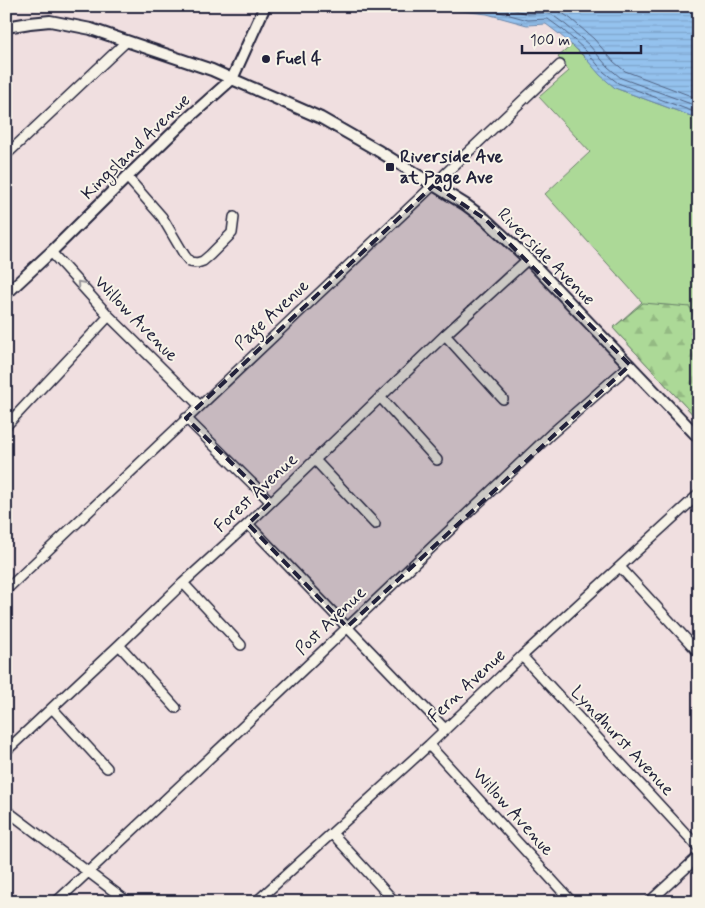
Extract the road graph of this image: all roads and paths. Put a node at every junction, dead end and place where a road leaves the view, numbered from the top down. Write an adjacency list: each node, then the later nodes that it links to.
1 (265, 6): 5 (main road, Kingsland Avenue)
2 (6, 27): 3 (main road, Riverside Avenue)
3 (127, 41): 5 (main road, Riverside Avenue); 6 (street)
4 (560, 65): 8 (street, Page Avenue)
5 (232, 79): 7 (main road, Kingsland Avenue); 8 (main road, Riverside Avenue)
6 (6, 155)
7 (127, 177): 9 (street); 10 (main road, Kingsland Avenue)
8 (434, 185): 11 (main road, Riverside Avenue); 18 (street, Page Avenue)
9 (234, 217)
10 (51, 252): 12 (main road, Kingsland Avenue); 13 (street, Willow Avenue, one-way to 10)
11 (528, 258): 14 (street, Forest Avenue); 15 (main road, Riverside Avenue)
12 (6, 294)
13 (110, 316): 18 (street, Willow Avenue); 20 (street)
14 (446, 335): 16 (street, Forest Avenue); 17 (street)
15 (630, 365): 21 (main road, Riverside Avenue); 31 (street, Post Avenue)
16 (380, 397): 22 (street, Forest Avenue); 23 (street)
17 (503, 399)
18 (200, 406): 19 (street, Page Avenue)
19 (186, 418): 25 (street); 30 (street, Page Avenue)
20 (6, 426)
21 (699, 438)
22 (315, 460): 25 (street, Forest Avenue); 27 (street)
23 (437, 460)
24 (699, 494): 28 (street, Fern Avenue)
25 (271, 502): 26 (street, Forest Avenue)
26 (248, 524): 29 (street, Forest Avenue); 31 (street)
27 (375, 524)
28 (620, 567): 34 (street); 35 (street, Fern Avenue)
29 (183, 583): 32 (street, Forest Avenue); 33 (street)
30 (6, 590)
31 (348, 627): 38 (street); 46 (street, Post Avenue)
32 (119, 645): 36 (street, Forest Avenue); 37 (street)
33 (241, 645)
34 (699, 653)
35 (522, 656): 38 (street, Fern Avenue); 44 (street, Lyndhurst Avenue)
36 (52, 708): 40 (street, Forest Avenue); 41 (street)
37 (176, 708)
38 (445, 730): 39 (street, Fern Avenue)
39 (429, 745): 43 (street, Fern Avenue); 51 (street, Willow Avenue)
40 (6, 751)
41 (107, 768)
42 (6, 810): 46 (street)
43 (332, 833): 49 (street, Fern Avenue); 50 (street)
44 (699, 848)
45 (699, 856): 52 (street)
46 (88, 872): 47 (street, Post Avenue); 48 (street)
47 (56, 902)
48 (128, 902)
49 (256, 902)
50 (395, 902)
51 (572, 902)
52 (649, 902)

